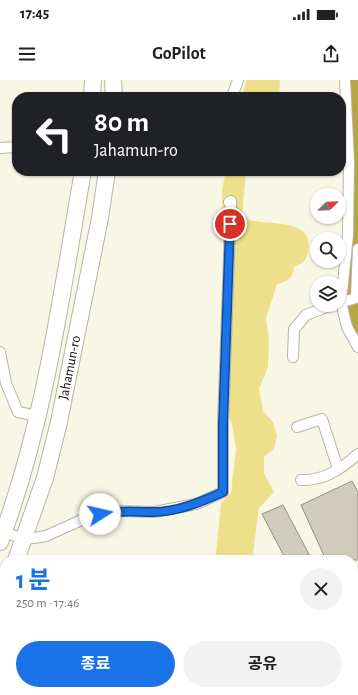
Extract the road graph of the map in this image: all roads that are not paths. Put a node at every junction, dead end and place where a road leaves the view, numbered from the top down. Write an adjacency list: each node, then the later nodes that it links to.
1 (93, 80): 5 (main road)
2 (114, 80): 6 (main road)
3 (238, 80): 7 (street)
4 (345, 80): 8 (street)
5 (92, 92)
6 (114, 92)
7 (234, 92)
8 (346, 92)
9 (346, 100): 16 (street)
10 (12, 147): 11 (street)
11 (0, 148)
12 (82, 176): 23 (main road, Jahamun-ro)
13 (107, 176): 29 (main road, Jahamun-ro)
14 (229, 202): 29 (street)
15 (358, 249): 17 (street)
16 (341, 276)
17 (346, 301)
18 (316, 312): 22 (street)
19 (341, 312): 20 (street)
20 (358, 348)
21 (0, 352): 23 (street)
22 (293, 357)
23 (38, 416): 28 (main road, Jahamun-ro)
24 (297, 427): 26 (street)
25 (358, 454): 26 (street)
26 (338, 469): 27 (street)
27 (302, 480)
28 (1, 535): 29 (street)
29 (24, 539): 30 (main road, Jahamun-ro)
30 (18, 555)

